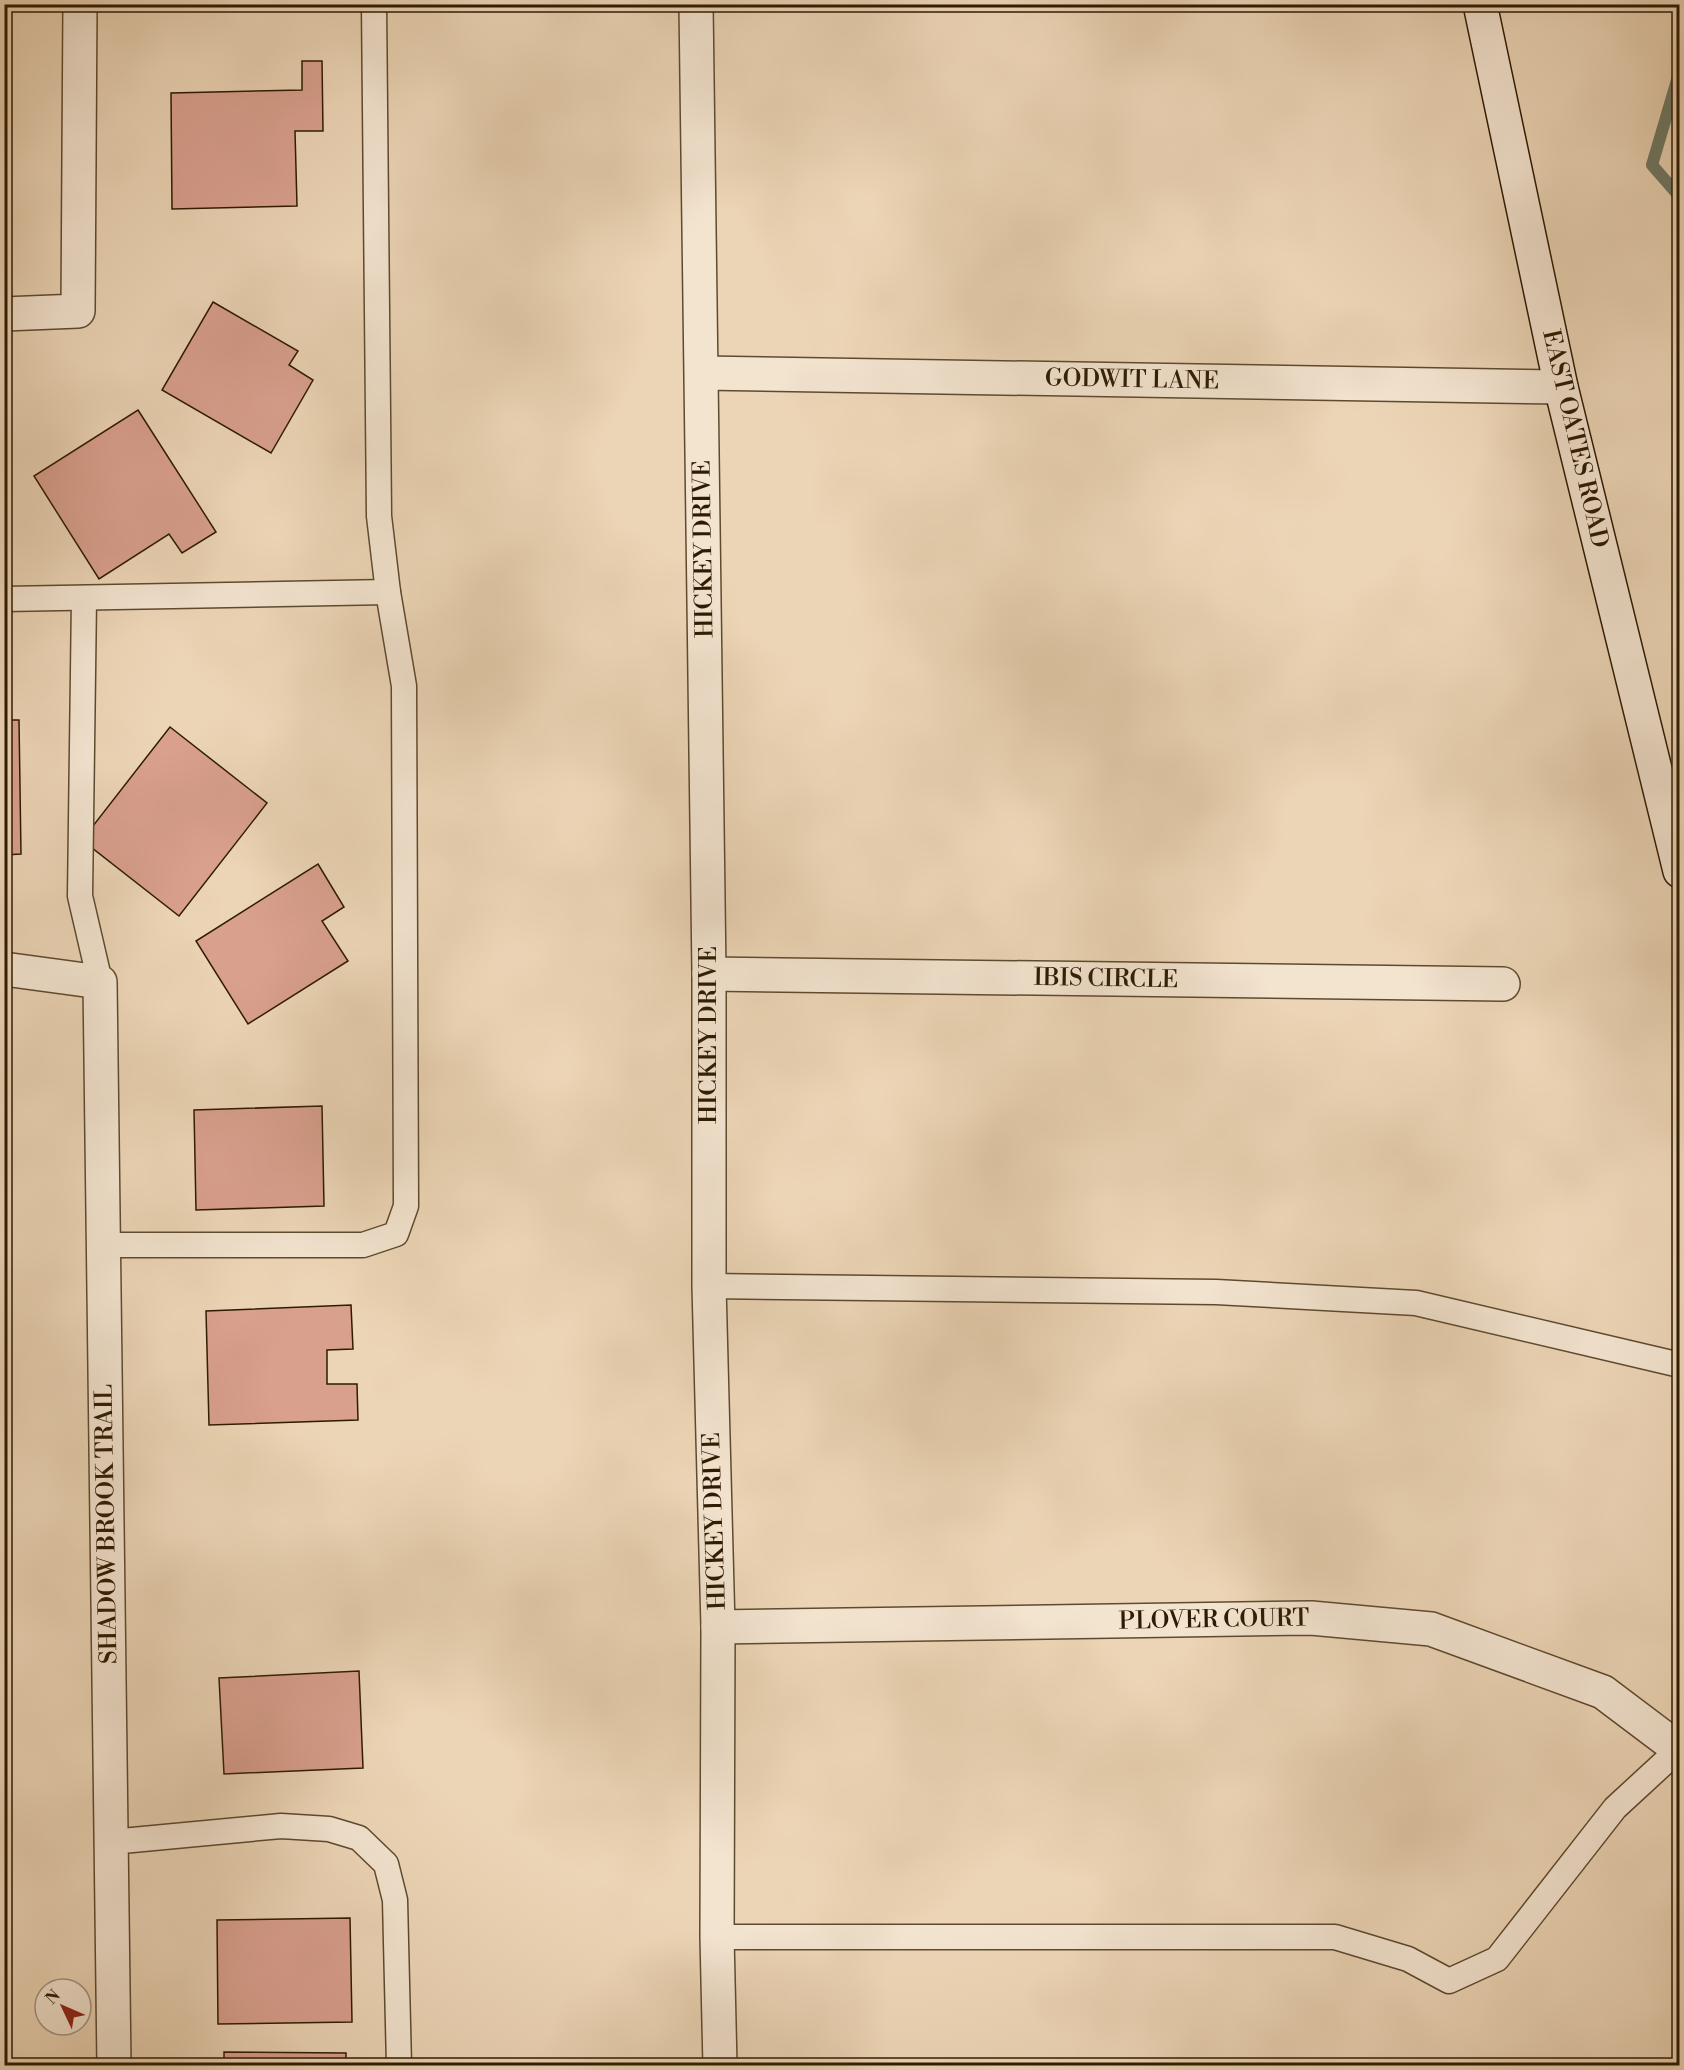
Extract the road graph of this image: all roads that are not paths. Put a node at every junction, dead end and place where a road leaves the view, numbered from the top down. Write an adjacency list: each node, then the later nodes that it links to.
1 (80, 4): 5 (street)
2 (374, 4): 8 (lane)
3 (696, 4): 6 (street, HICKEY DRIVE)
4 (1480, 4): 7 (street, EAST OATES ROAD)
5 (4, 314)
6 (703, 373): 7 (street, GODWIT LANE); 13 (street, HICKEY DRIVE)
7 (1561, 387): 11 (street, EAST OATES ROAD)
8 (388, 592): 9 (lane); 16 (lane)
9 (84, 597): 10 (lane); 14 (lane)
10 (4, 599)
11 (1680, 871)
12 (4, 969): 14 (street)
13 (709, 974): 15 (street, IBIS CIRCLE); 17 (street, HICKEY DRIVE)
14 (100, 982): 16 (street, SHADOW BROOK TRAIL)
15 (1503, 984)
16 (104, 1245): 21 (street, SHADOW BROOK TRAIL)
17 (709, 1286): 18 (lane); 19 (street, HICKEY DRIVE)
18 (1680, 1365)
19 (718, 1626): 20 (street, PLOVER COURT); 22 (street, HICKEY DRIVE)
20 (1679, 1750): 22 (lane)
21 (111, 1842): 23 (street, SHADOW BROOK TRAIL); 24 (lane)
22 (717, 1937): 25 (street, HICKEY DRIVE)
23 (114, 2066)
24 (399, 2066)
25 (720, 2066)

